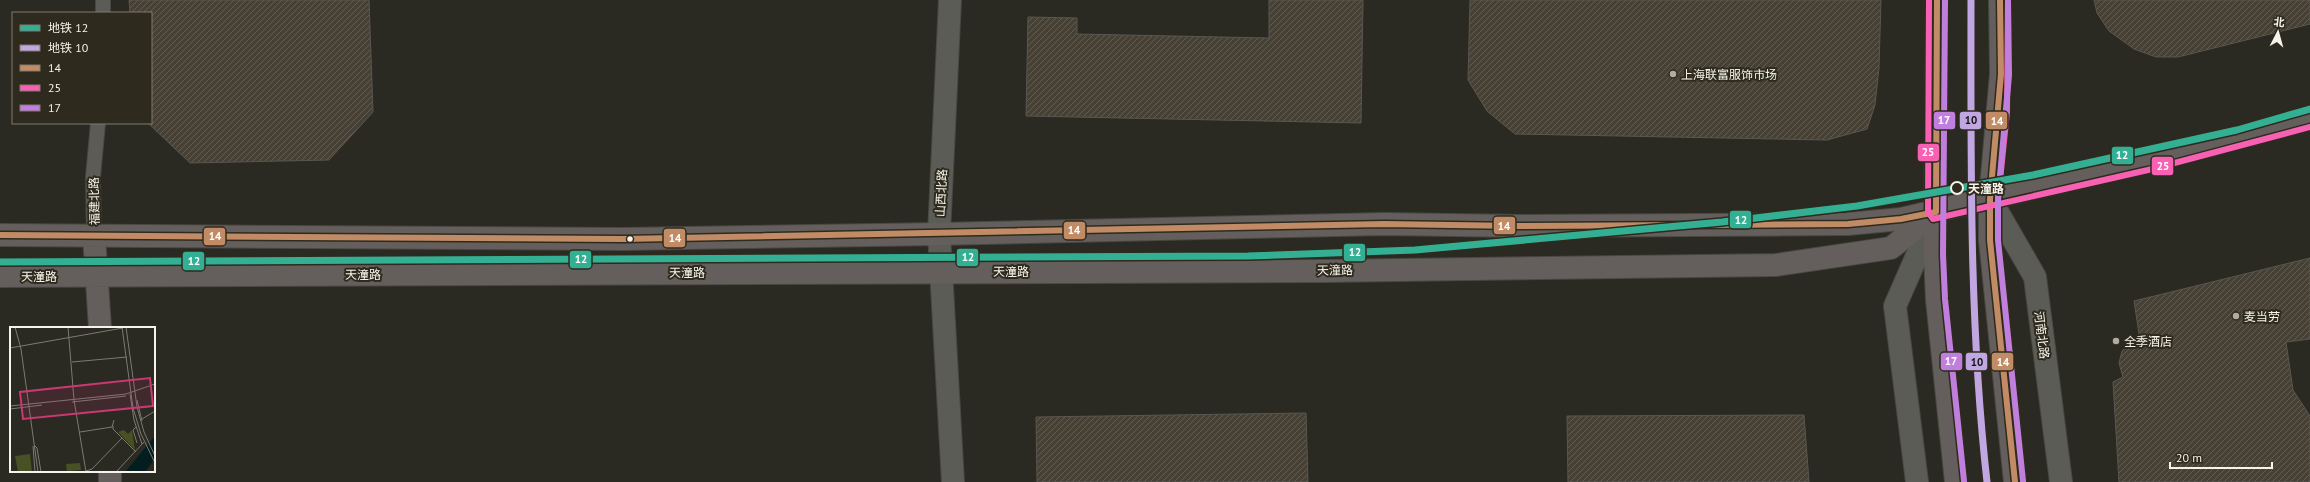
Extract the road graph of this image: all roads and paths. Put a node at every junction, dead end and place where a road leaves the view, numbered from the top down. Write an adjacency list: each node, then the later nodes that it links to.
1 (103, 0): 5 (lane)
2 (950, 0): 10 (street, 山西北路)
3 (1937, 0): 9 (main road)
4 (2000, 0): 8 (main road)
5 (103, 12)
6 (2310, 119): 8 (main road, 天潼路)
7 (98, 124): 12 (lane, 福建北路)
8 (1990, 199): 9 (main road, 天潼路); 20 (main road); 21 (street, 河南北路)
9 (1936, 212): 10 (main road, 天潼路); 13 (main road, 天潼路); 18 (street); 19 (main road)
10 (939, 234): 12 (main road, 天潼路); 13 (street, 山西北路)
11 (0, 235): 12 (main road, 天潼路)
12 (94, 236): 14 (main road, 福建北路)
13 (941, 271): 14 (main road, 天潼路); 17 (street, 山西北路)
14 (97, 275): 15 (main road, 天潼路); 16 (main road, 福建北路)
15 (0, 276)
16 (100, 327)
17 (953, 482)
18 (1917, 482)
19 (1956, 482)
20 (2015, 482)
21 (2061, 482)

